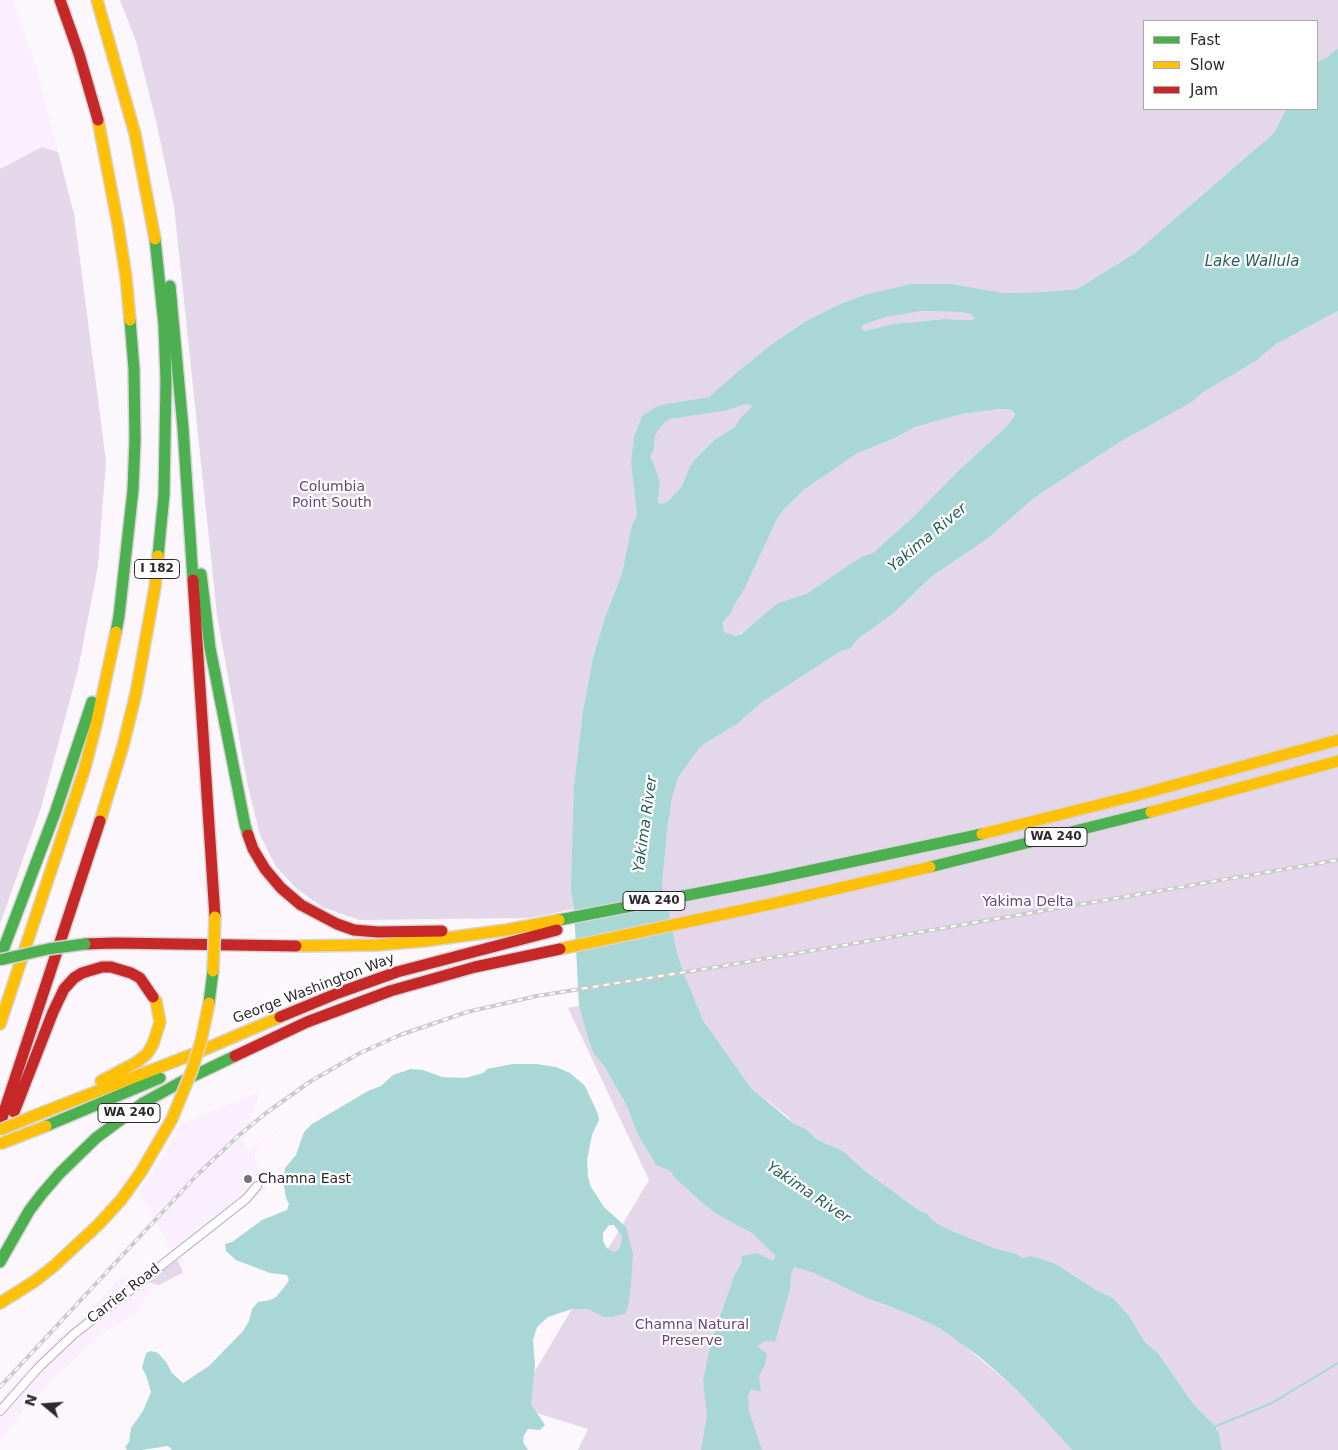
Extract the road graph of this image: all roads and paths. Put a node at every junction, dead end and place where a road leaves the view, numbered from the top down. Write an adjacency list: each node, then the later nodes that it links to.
1 (60, 0): 4 (highway, I 182)
2 (97, 0): 3 (highway); 13 (highway, I 182)
3 (183, 428): 7 (highway); 18 (highway, bridge)
4 (127, 550): 9 (highway); 11 (highway, I 182)
5 (1338, 740): 8 (highway, George Washington Way / WA 240)
6 (1338, 761): 10 (highway, WA 240)
7 (526, 926): 8 (highway); 9 (highway, bridge)
8 (543, 928): 12 (highway, George Washington Way)
9 (0, 959)
10 (307, 1022): 15 (highway, George Washington Way, bridge); 17 (highway, WA 240)
11 (0, 1024)
12 (31, 1117): 14 (highway, George Washington Way, bridge); 15 (highway)
13 (0, 1124)
14 (0, 1130)
15 (0, 1146)
16 (257, 1186): 19 (street, Carrier Road)
17 (0, 1262)
18 (0, 1303)
19 (0, 1411)

